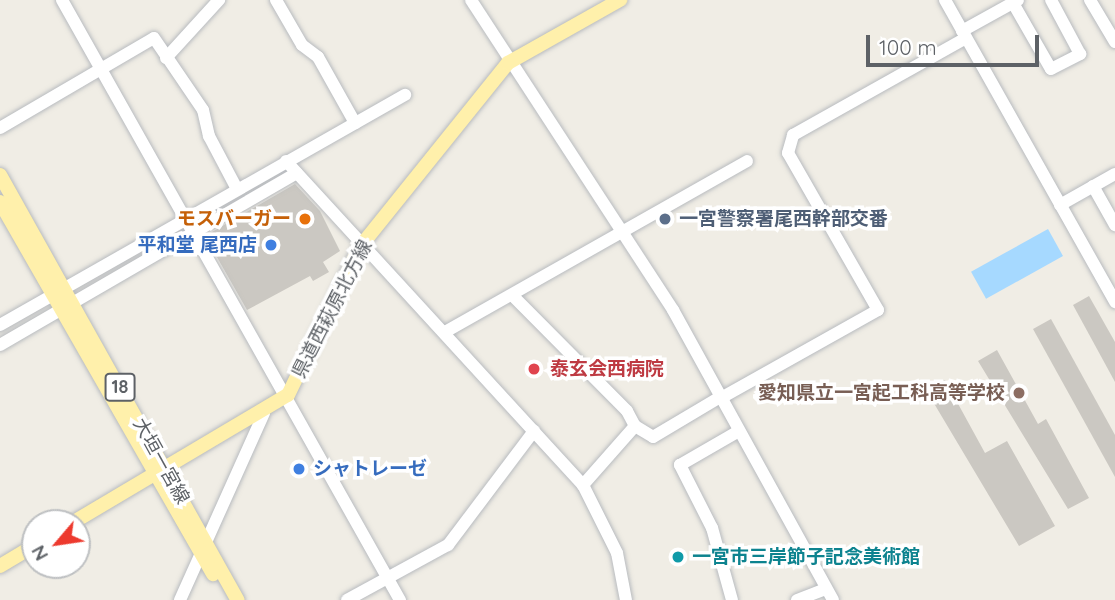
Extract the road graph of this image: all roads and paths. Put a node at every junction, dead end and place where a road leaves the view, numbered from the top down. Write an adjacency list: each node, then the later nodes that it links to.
1 (62, 0): 14 (street)
2 (219, 0): 12 (street)
3 (276, 0): 16 (street)
4 (471, 0): 13 (street)
5 (620, 0): 13 (main road, 県道西萩原北方線)
6 (945, 0): 10 (street)
7 (1051, 0): 9 (street)
8 (1090, 0): 11 (street)
9 (1015, 1): 10 (street)
10 (964, 35): 26 (street); 40 (street)
11 (1115, 42)
12 (166, 58): 14 (street); 24 (street)
13 (508, 63): 30 (street); 31 (main road, 県道西萩原北方線)
14 (101, 71): 17 (street); 27 (street)
15 (405, 95): 16 (street)
16 (355, 123): 19 (street)
17 (0, 128)
18 (747, 160): 30 (street)
19 (286, 161): 20 (street); 24 (street)
20 (297, 173): 29 (street); 31 (street)
21 (1115, 174): 23 (street)
22 (0, 175): 32 (main road, 大垣一宮線 / 18)
23 (1093, 186): 26 (street); 28 (street)
24 (237, 189): 27 (street)
25 (0, 202): 32 (main road, 大垣一宮線 / 18)
26 (1060, 205): 34 (street)
27 (187, 218): 29 (street); 32 (street)
28 (1115, 225)
29 (195, 232): 35 (street); 39 (street)
30 (621, 232): 33 (street); 40 (street)
31 (363, 243): 37 (street); 39 (main road, 県道西萩原北方線)
32 (60, 291): 35 (main road, 大垣一宮線 / 18); 36 (street)
33 (512, 295): 37 (street); 42 (street)
34 (1114, 296)
35 (68, 307): 38 (street); 45 (main road, 大垣一宮線 / 18)
36 (0, 325)
37 (445, 332): 43 (street)
38 (0, 345)
39 (288, 395): 41 (main road, 県道西萩原北方線); 52 (street)
40 (720, 398): 42 (street); 44 (street)
41 (264, 413): 45 (main road, 県道西萩原北方線); 48 (street)
42 (635, 426): 46 (street)
43 (534, 431): 46 (street); 52 (street)
44 (739, 431): 53 (street); 60 (street)
45 (161, 471): 47 (main road, 県道西萩原北方線); 48 (main road, 大垣一宮線 / 18); 50 (main road, 大垣一宮線 / 18)
46 (583, 485): 59 (street)
47 (91, 512)
48 (205, 540): 50 (street); 56 (main road, 大垣一宮線 / 18)
49 (21, 553): 51 (main road)
50 (202, 555): 54 (street); 55 (main road, 大垣一宮線 / 18)
51 (0, 566)
52 (388, 577): 57 (street); 58 (street)
53 (830, 594): 61 (street)
54 (180, 600)
55 (227, 600)
56 (238, 600)
57 (347, 600)
58 (400, 600)
59 (626, 600)
60 (732, 600)
61 (797, 600)

